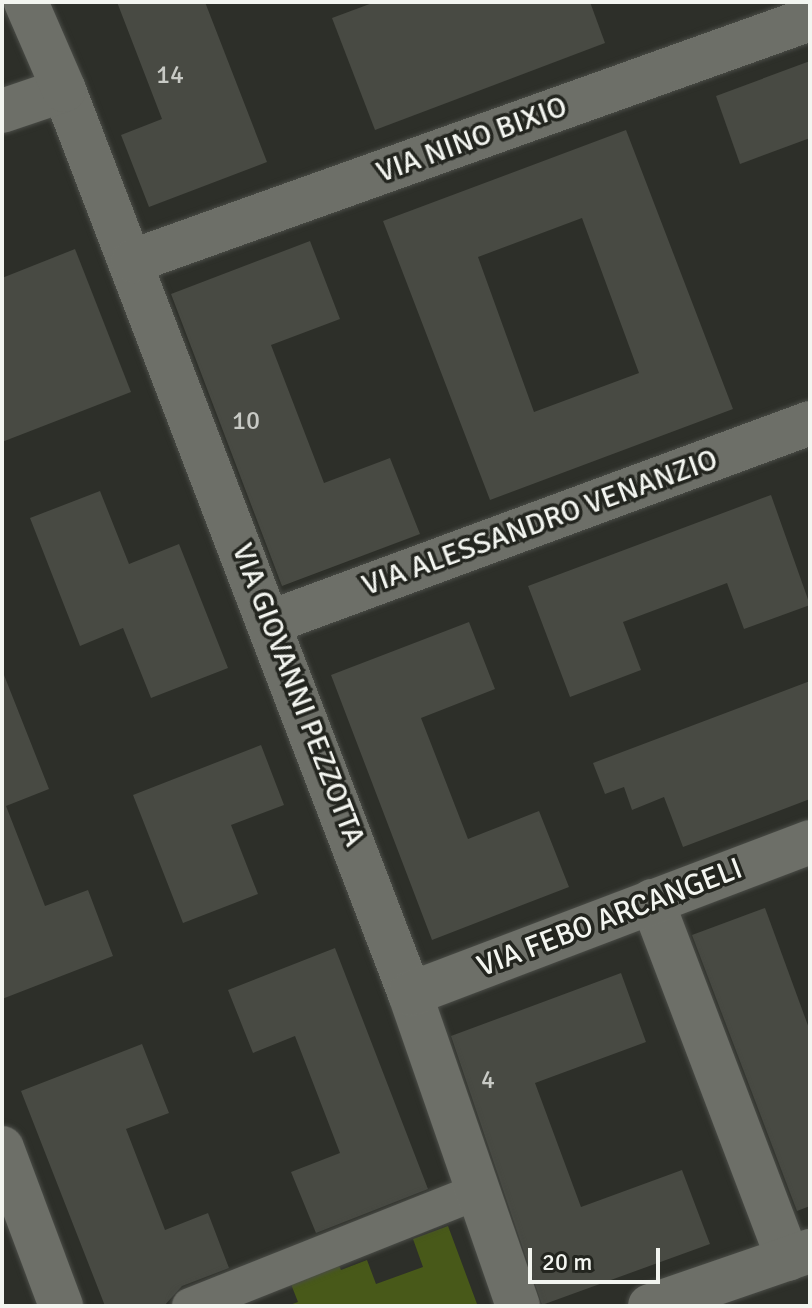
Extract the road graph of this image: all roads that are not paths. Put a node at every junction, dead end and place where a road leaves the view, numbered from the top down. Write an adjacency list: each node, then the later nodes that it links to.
1 (26, 2): 3 (street, VIA GIOVANNI PEZZOTTA)
2 (810, 19): 5 (street, VIA NINO BIXIO)
3 (64, 90): 4 (street); 5 (street, VIA GIOVANNI PEZZOTTA)
4 (2, 111)
5 (133, 261): 7 (street, VIA GIOVANNI PEZZOTTA)
6 (810, 423): 7 (street, VIA ALESSANDRO VENANZIO)
7 (271, 622): 10 (street, VIA GIOVANNI PEZZOTTA)
8 (810, 842): 9 (street, VIA FEBO ARCANGELI)
9 (652, 901): 10 (street, VIA FEBO ARCANGELI); 13 (street)
10 (410, 994): 12 (street, VIA GIOVANNI PEZZOTTA)
11 (2, 1148): 14 (street)
12 (479, 1191): 15 (street); 16 (street, VIA GIOVANNI PEZZOTTA)
13 (799, 1255): 17 (street)
14 (61, 1306)
15 (190, 1306)
16 (518, 1306)
17 (650, 1306)

